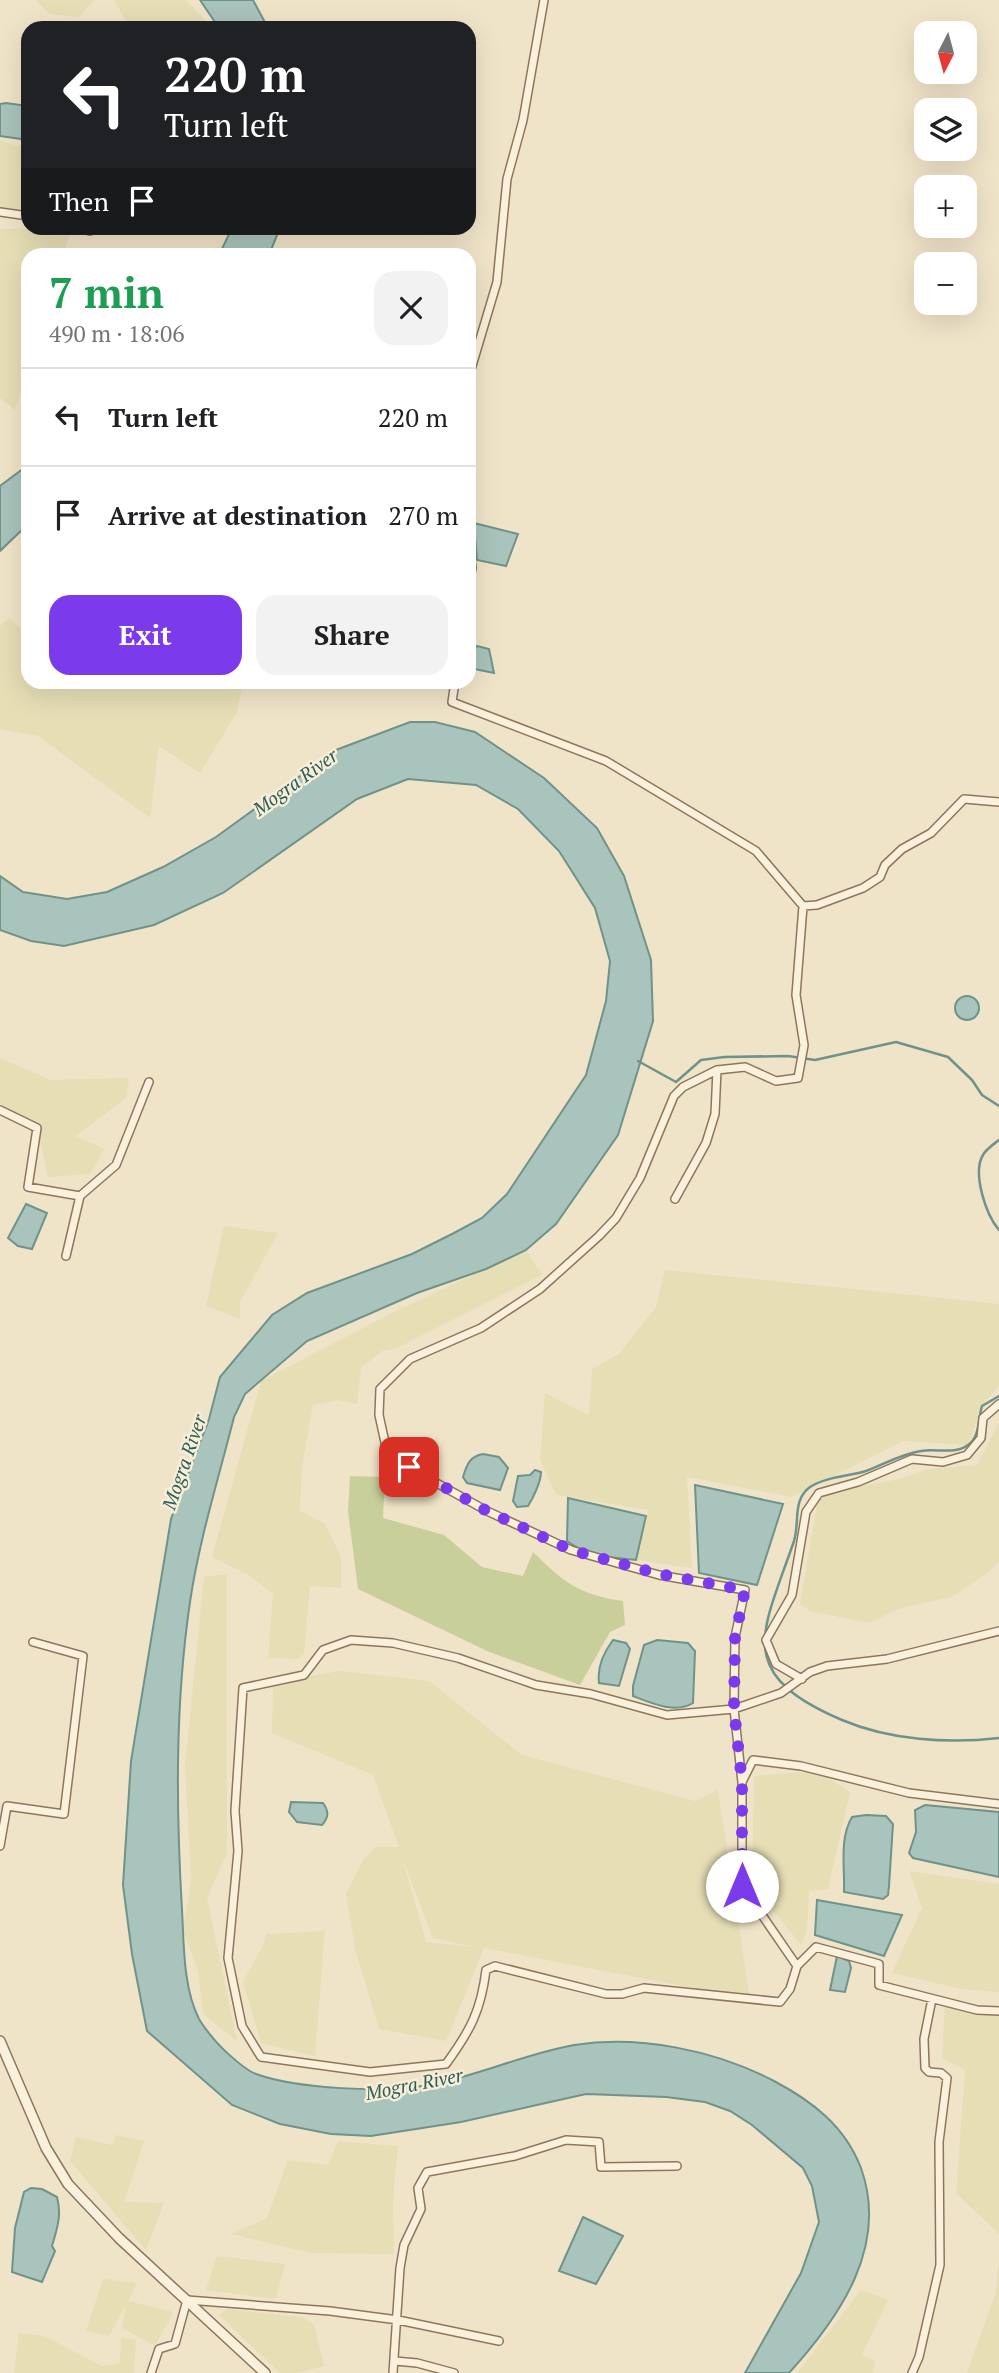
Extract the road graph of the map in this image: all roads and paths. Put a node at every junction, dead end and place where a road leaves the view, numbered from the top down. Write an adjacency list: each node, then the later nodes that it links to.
1 (544, 0): 4 (street)
2 (0, 212): 3 (street)
3 (21, 215)
4 (476, 352)
5 (454, 689): 7 (street)
6 (999, 802): 7 (street)
7 (803, 906): 8 (street)
8 (717, 1070): 12 (street); 18 (street)
9 (149, 1082): 11 (street)
10 (0, 1110): 11 (street)
11 (80, 1196): 13 (street)
12 (675, 1199)
13 (66, 1256)
14 (999, 1404): 17 (street)
15 (999, 1631): 17 (street)
16 (33, 1642): 21 (street)
17 (802, 1679): 18 (street)
18 (734, 1709): 19 (street); 22 (street)
19 (742, 1782): 20 (street); 22 (street)
20 (999, 1804)
21 (0, 1846)
22 (797, 1966): 23 (street)
23 (932, 1999): 24 (street); 35 (street)
24 (999, 2011)
25 (0, 2041): 27 (street)
26 (677, 2166): 28 (street)
27 (187, 2300): 28 (street); 31 (street); 32 (street)
28 (398, 2320): 29 (street); 30 (street)
29 (499, 2341)
30 (395, 2361): 33 (street); 34 (street)
31 (151, 2373)
32 (265, 2373)
33 (393, 2373)
34 (454, 2373)
35 (912, 2373)

